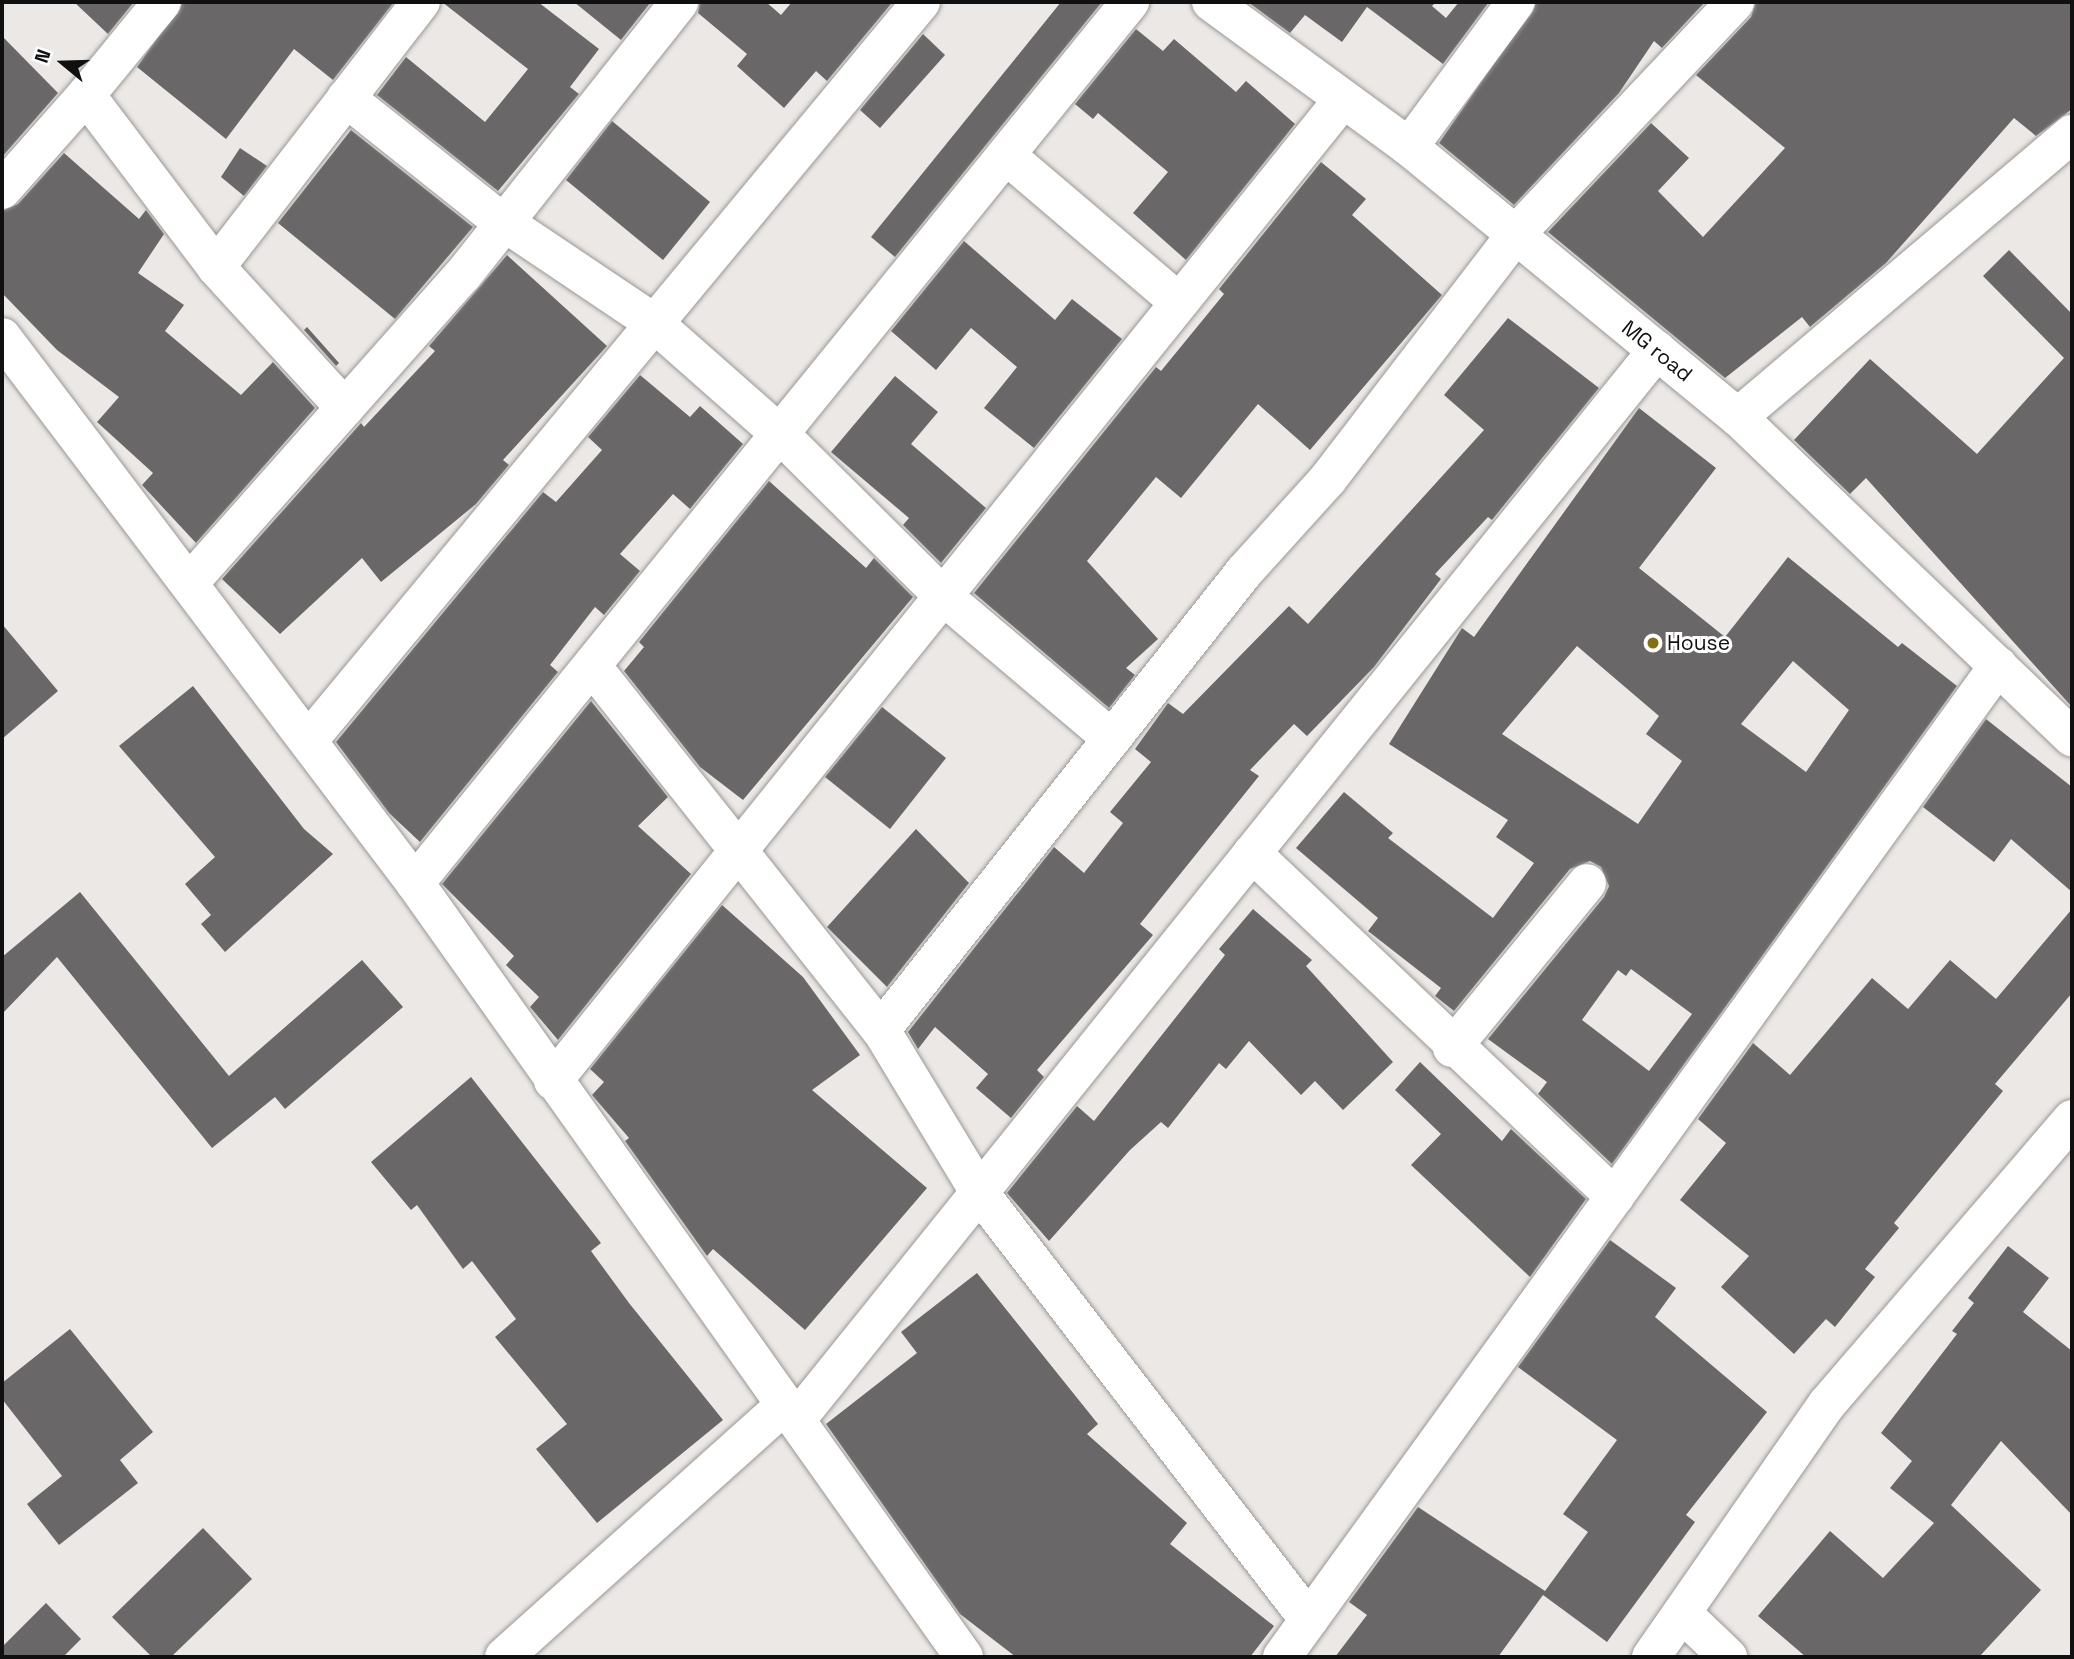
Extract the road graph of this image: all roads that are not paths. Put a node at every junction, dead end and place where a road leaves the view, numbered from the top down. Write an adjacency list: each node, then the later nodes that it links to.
1 (162, 2): 9 (street)
2 (421, 2): 10 (street)
3 (679, 2): 16 (street)
4 (921, 2): 20 (street)
5 (1130, 2): 14 (street)
6 (1211, 2): 11 (street, MG road)
7 (1516, 2): 13 (street)
8 (1735, 2): 17 (street)
9 (86, 95): 15 (street); 18 (street)
10 (346, 98): 16 (street); 18 (street)
11 (1343, 99): 13 (street, MG road); 19 (street)
12 (2072, 134): 24 (street)
13 (1409, 148): 17 (street, MG road)
14 (1006, 155): 19 (street); 25 (street)
15 (2, 190)
16 (504, 222): 20 (street); 23 (street)
17 (1516, 235): 22 (street, MG road); 31 (street)
18 (216, 267): 23 (street)
19 (1179, 302): 27 (street)
20 (654, 323): 25 (street); 32 (street)
21 (2, 337): 26 (street)
22 (1657, 350): 24 (street, MG road); 34 (street)
23 (345, 408): 26 (street)
24 (1738, 416): 29 (street, MG road)
25 (780, 434): 27 (street); 28 (street)
26 (191, 581): 32 (street)
27 (943, 596): 31 (street); 33 (street)
28 (592, 666): 33 (street); 35 (street)
29 (1998, 666): 30 (street, MG road); 42 (street)
30 (2070, 731)
31 (1112, 739): 37 (street)
32 (308, 741): 35 (street)
33 (738, 851): 37 (street); 39 (street)
34 (1252, 853): 38 (street); 41 (street)
35 (415, 883): 39 (street)
36 (1587, 883): 38 (street)
37 (881, 1030): 41 (street)
38 (1452, 1048): 42 (street)
39 (554, 1081): 43 (street)
40 (2072, 1119): 44 (street)
41 (979, 1192): 43 (street); 45 (street)
42 (1615, 1198): 45 (street)
43 (792, 1412): 46 (street); 47 (street)
44 (1682, 1613): 49 (street); 50 (street)
45 (1309, 1620): 48 (street)
46 (504, 1657)
47 (964, 1657)
48 (1282, 1657)
49 (1651, 1657)
50 (1728, 1657)

